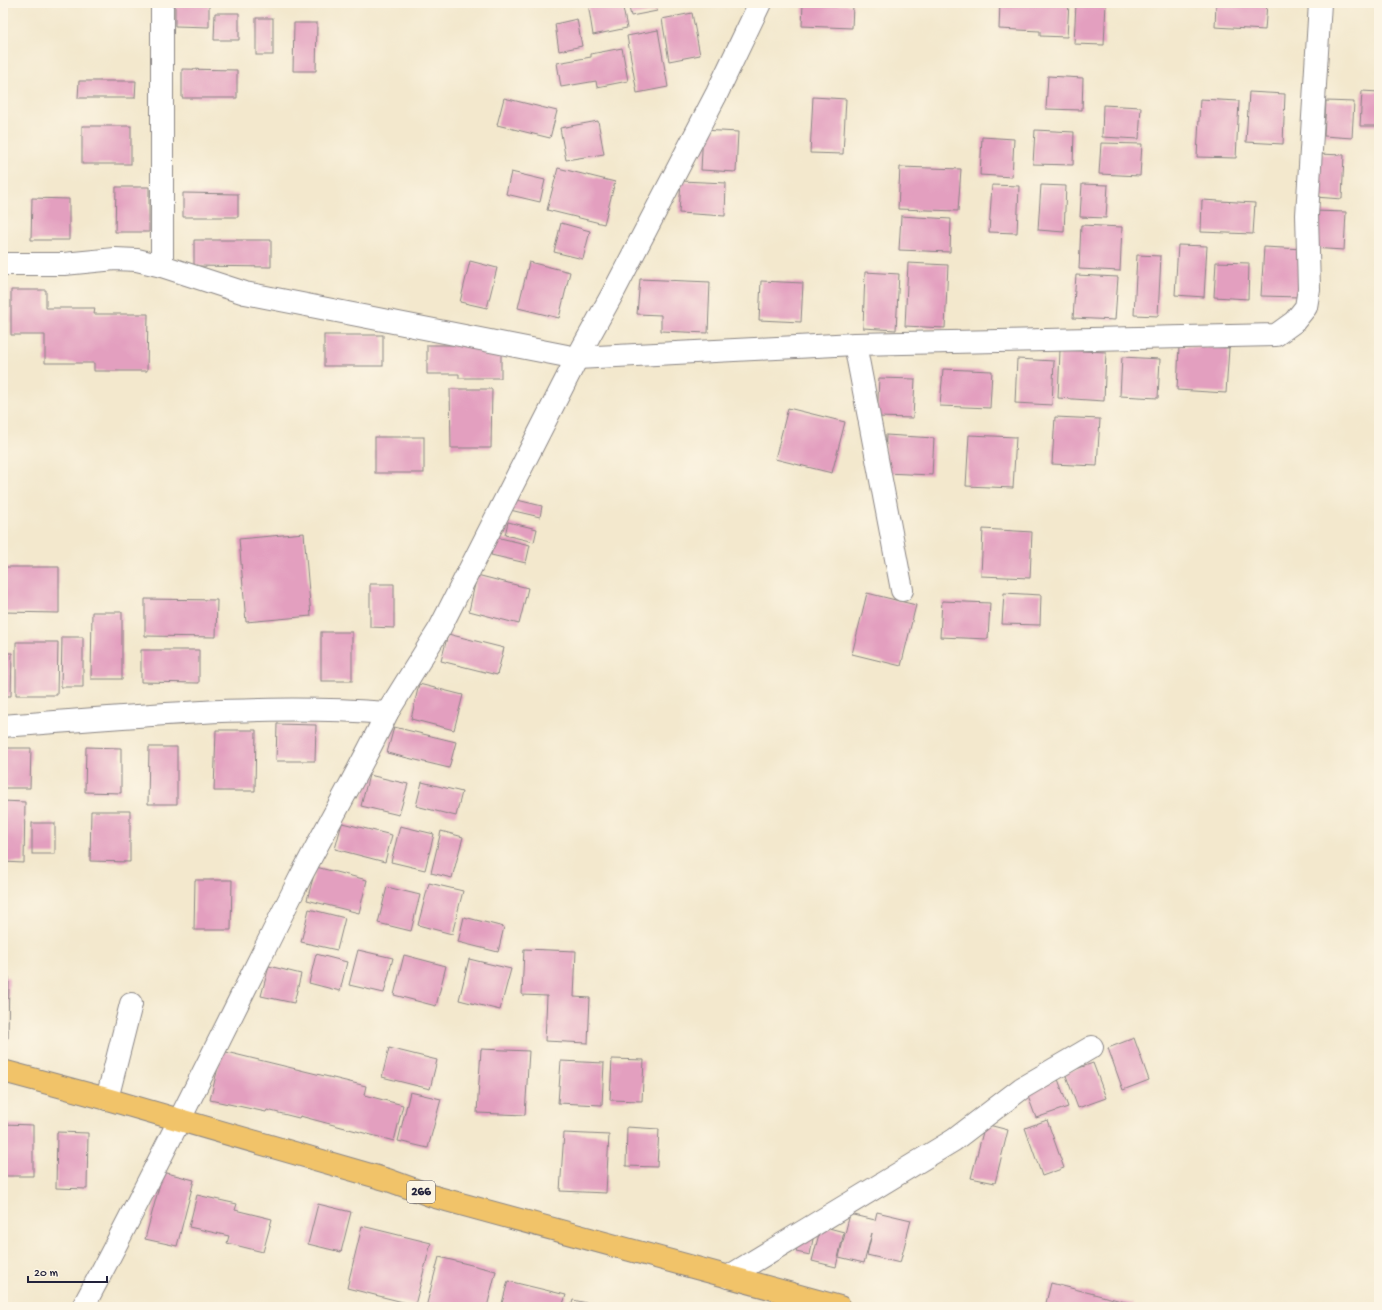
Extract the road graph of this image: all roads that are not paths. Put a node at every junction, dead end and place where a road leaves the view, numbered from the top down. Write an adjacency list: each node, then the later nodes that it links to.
1 (162, 3): 5 (street)
2 (760, 3): 7 (street)
3 (1320, 3): 6 (street)
4 (3, 264): 5 (street)
5 (162, 266): 7 (street)
6 (855, 344): 7 (street); 8 (street)
7 (576, 358): 9 (street)
8 (902, 590)
9 (387, 713): 10 (street); 15 (street)
10 (3, 726)
11 (131, 1004): 14 (street)
12 (1092, 1047): 16 (street)
13 (3, 1071): 14 (main road, 266)
14 (107, 1099): 15 (main road, 266)
15 (179, 1120): 16 (main road, 266); 17 (street)
16 (728, 1277): 18 (main road, 266)
17 (83, 1307)
18 (840, 1307)

